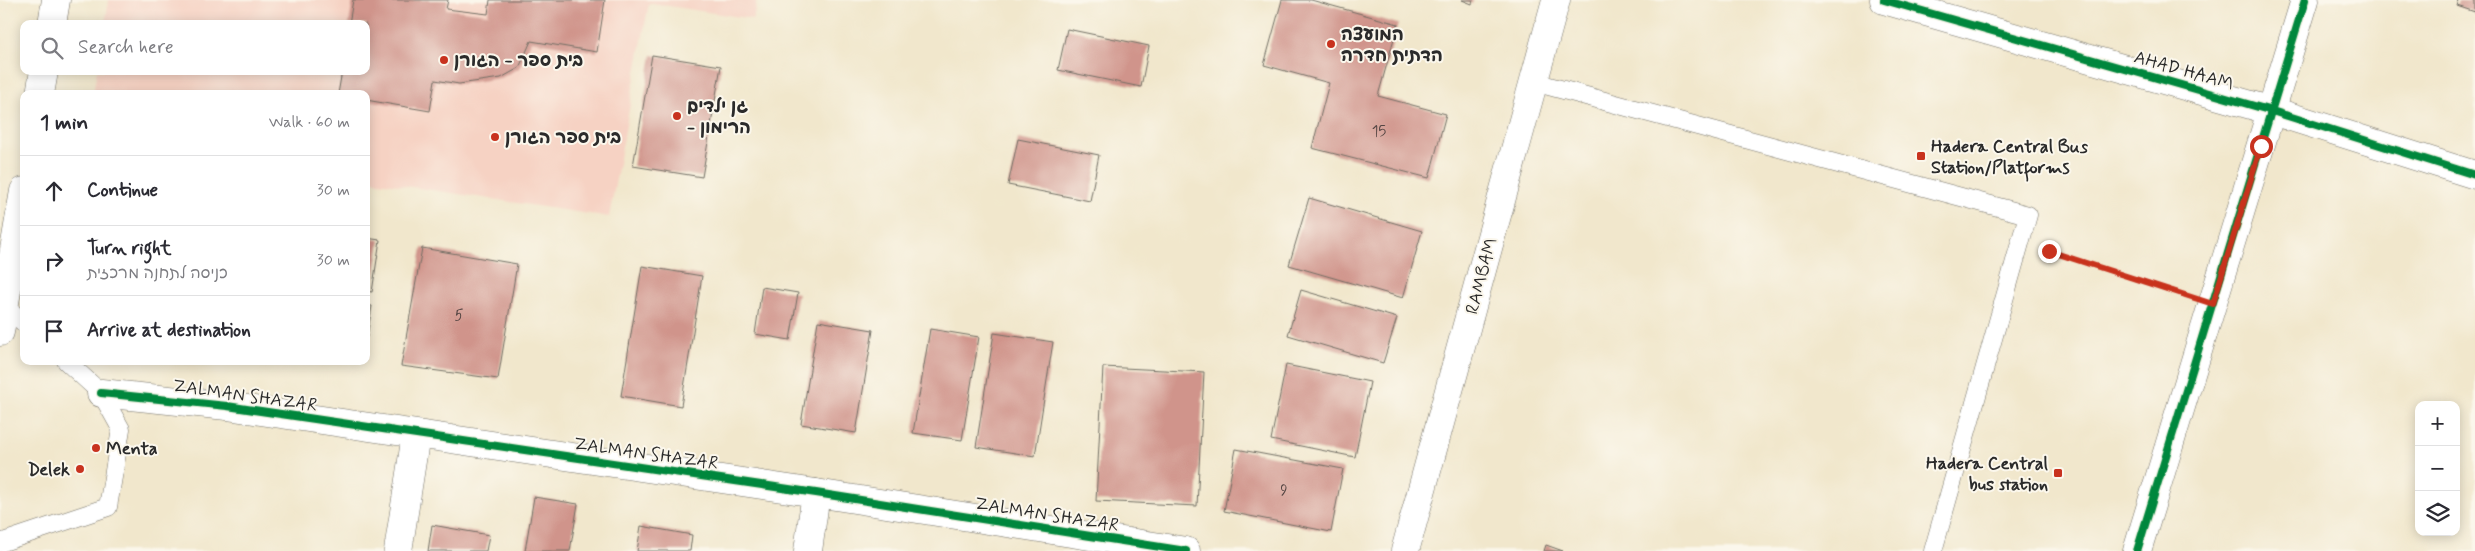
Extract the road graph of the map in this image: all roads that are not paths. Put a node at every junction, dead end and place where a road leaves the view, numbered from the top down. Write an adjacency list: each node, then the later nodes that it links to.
1 (56, 0): 5 (main road)
2 (1556, 0): 7 (main road, RAMBAM)
3 (1884, 0): 9 (main road, AHAD HAAM)
4 (2305, 0): 9 (main road)
5 (53, 20)
6 (43, 75): 8 (main road)
7 (1534, 82): 21 (main road, RAMBAM); 22 (lane)
8 (41, 90)
9 (2272, 111): 10 (main road, AHAD HAAM); 23 (main road)
10 (2475, 175)
11 (20, 225): 12 (main road)
12 (9, 320)
13 (70, 365): 14 (lane)
14 (101, 393): 15 (main road, ZALMAN SHAZAR); 17 (lane)
15 (416, 435): 16 (main road, ZALMAN SHAZAR); 18 (main road)
16 (816, 493): 19 (main road); 20 (main road, ZALMAN SHAZAR)
17 (0, 543)
18 (398, 551)
19 (808, 551)
20 (1186, 551)
21 (1405, 551)
22 (1933, 551)
23 (2137, 551)

